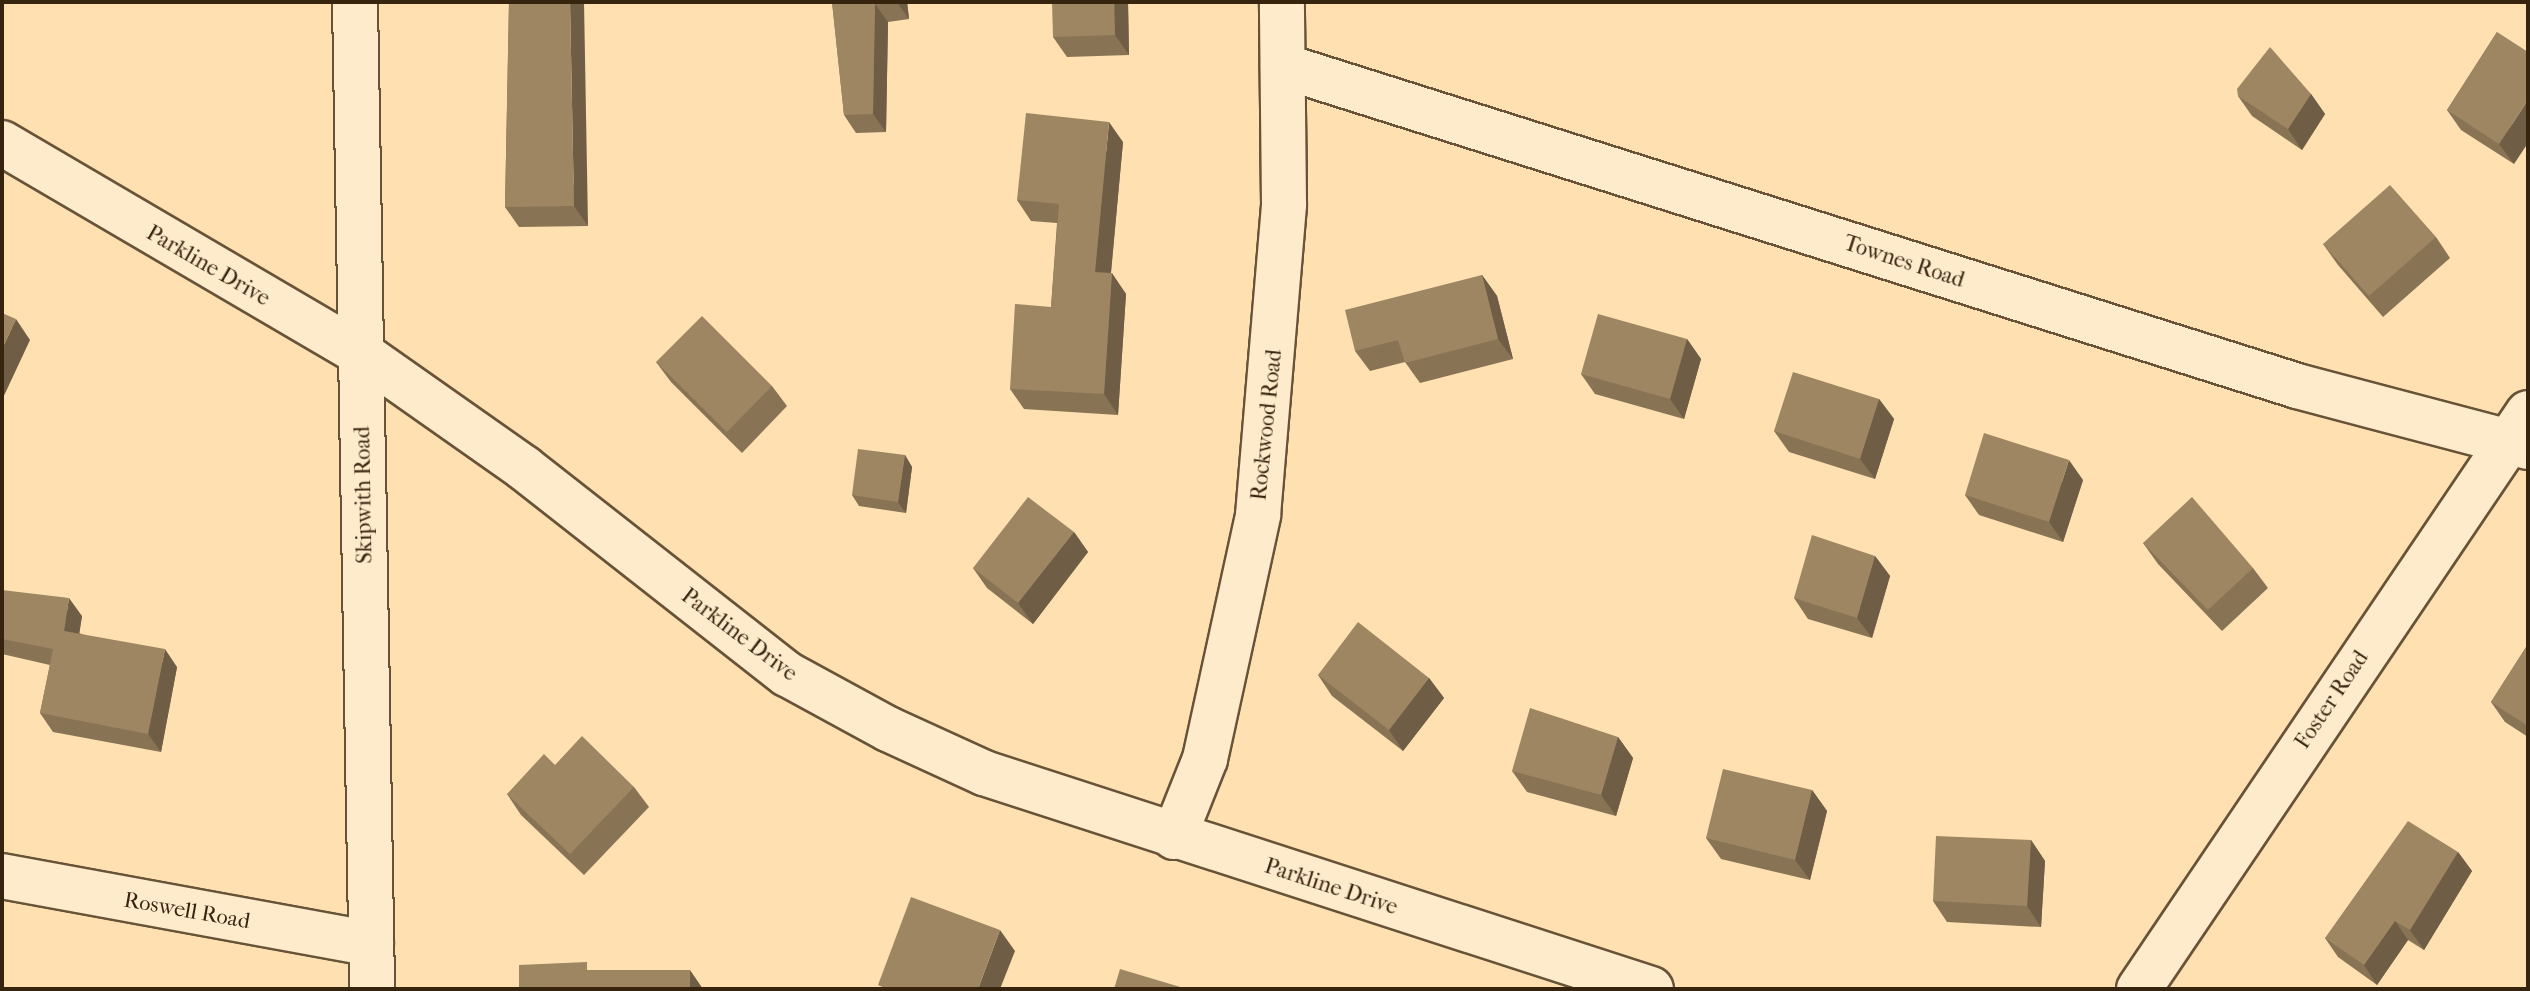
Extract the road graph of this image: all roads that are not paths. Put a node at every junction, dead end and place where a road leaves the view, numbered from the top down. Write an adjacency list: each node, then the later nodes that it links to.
1 (355, 2): 5 (street, Skipwith Road)
2 (1282, 2): 3 (street, Rockwood Road)
3 (1283, 66): 6 (street, Townes Road); 7 (street, Rockwood Road)
4 (2, 143): 5 (street, Parkline Drive)
5 (362, 354): 7 (street, Parkline Drive); 9 (street, Skipwith Road)
6 (2521, 435): 12 (street, Foster Road)
7 (1174, 837): 11 (street, Parkline Drive)
8 (2, 876): 9 (street, Roswell Road)
9 (371, 944): 10 (street, Skipwith Road)
10 (372, 989)
11 (1651, 989)
12 (2139, 989)

